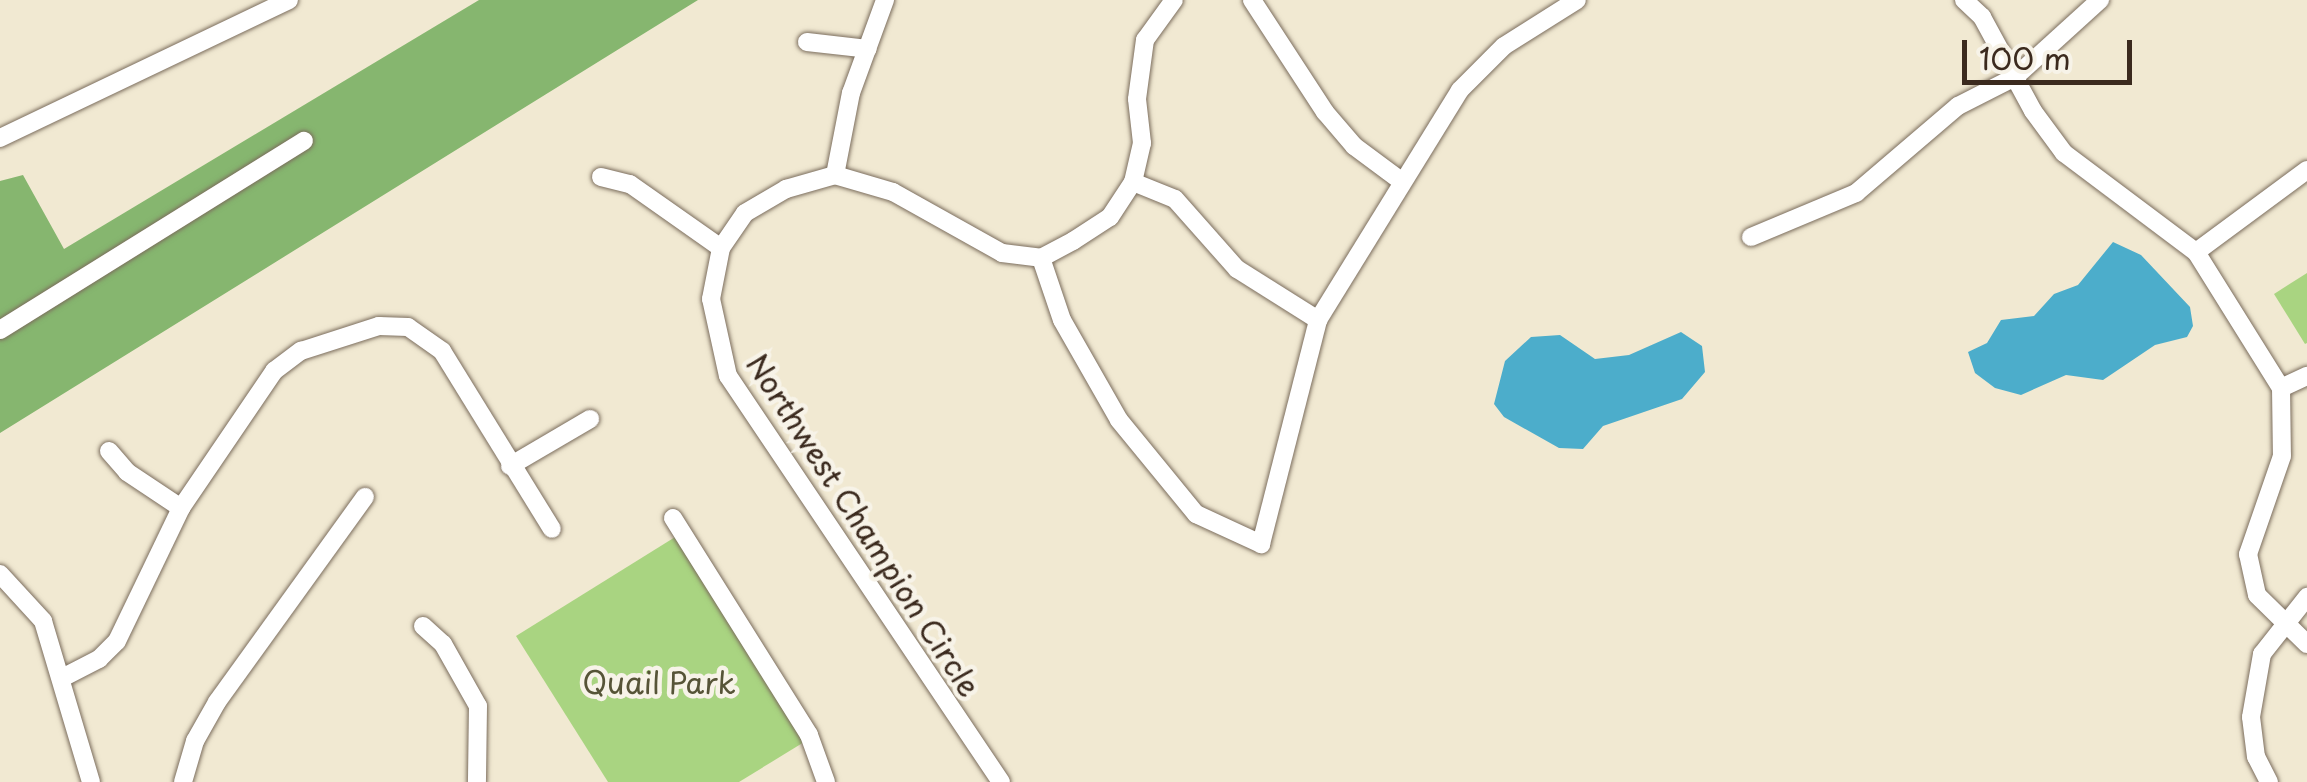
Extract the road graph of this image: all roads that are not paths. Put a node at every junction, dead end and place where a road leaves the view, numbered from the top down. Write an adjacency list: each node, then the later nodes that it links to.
1 (289, 0): 11 (street)
2 (884, 0): 9 (street)
3 (1174, 0): 17 (street)
4 (1252, 0): 16 (street)
5 (1577, 0): 16 (street)
6 (1964, 0): 10 (street)
7 (2100, 0): 10 (street)
8 (806, 42): 9 (street)
9 (868, 48): 14 (street)
10 (2015, 76): 18 (street); 20 (street)
11 (0, 138)
12 (304, 140): 23 (street)
13 (2307, 170): 20 (street)
14 (835, 175): 19 (street, Northwest Champion Circle); 21 (street)
15 (601, 177): 19 (street)
16 (1400, 180): 22 (street)
17 (1134, 182): 21 (street); 22 (street)
18 (1751, 237)
19 (720, 248): 43 (street, Northwest Champion Circle)
20 (2196, 252): 25 (street)
21 (1041, 258): 22 (street)
22 (1318, 320)
23 (0, 330)
24 (2307, 376): 25 (street)
25 (2282, 388): 36 (street)
26 (590, 419): 28 (street)
27 (108, 451): 30 (street)
28 (510, 466): 30 (street); 32 (street)
29 (365, 497): 40 (street)
30 (181, 508): 38 (street)
31 (673, 518): 42 (street)
32 (552, 528)
33 (0, 574): 38 (street)
34 (2307, 597): 36 (street)
35 (423, 626): 41 (street)
36 (2282, 626): 37 (street); 44 (street)
37 (2307, 644)
38 (62, 678): 39 (street)
39 (92, 782)
40 (183, 782)
41 (477, 782)
42 (826, 782)
43 (1001, 782)
44 (2269, 782)

